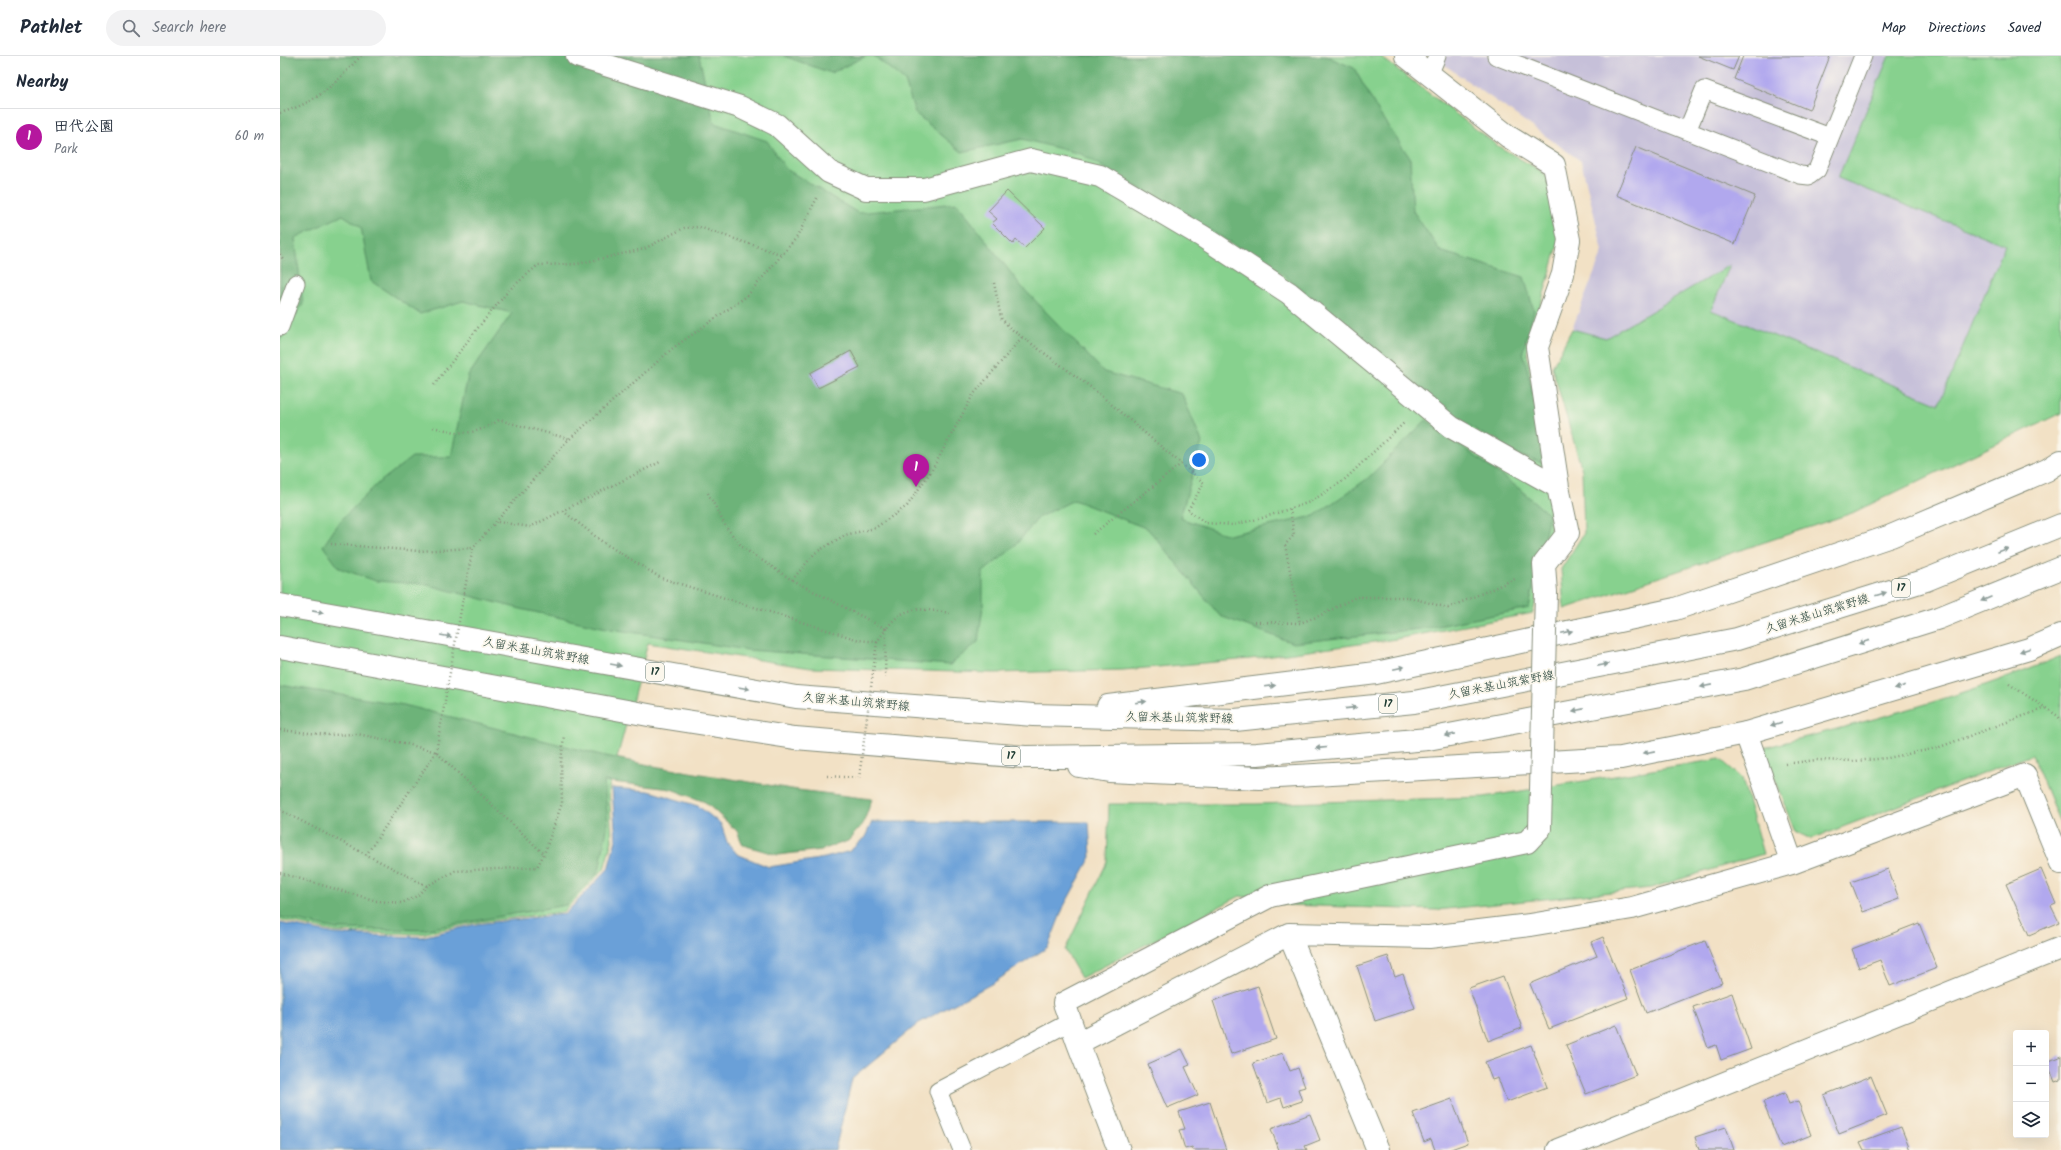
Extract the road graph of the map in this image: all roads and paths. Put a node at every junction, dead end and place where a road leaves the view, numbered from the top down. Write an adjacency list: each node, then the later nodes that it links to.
1 (362, 56): 7 (path)
2 (577, 56): 10 (main road)
3 (1406, 56): 6 (main road)
4 (1496, 56): 8 (lane)
5 (1863, 56): 9 (lane)
6 (1433, 66): 23 (main road)
7 (280, 113)
8 (1687, 130): 9 (lane); 9 (lane)
9 (1830, 138)
10 (829, 172): 11 (path); 17 (main road)
11 (782, 255): 16 (path); 19 (path)
12 (296, 283): 14 (lane)
13 (994, 283): 15 (path)
14 (280, 327)
15 (1023, 336): 22 (path); 34 (path)
16 (434, 385)
17 (1423, 405): 23 (main road); 25 (path)
18 (433, 427): 19 (path)
19 (570, 439): 27 (path)
20 (662, 461): 26 (path)
21 (2061, 461): 46 (main road, one-way to 21)
22 (1181, 464): 25 (path); 29 (path)
23 (1558, 487): 32 (main road)
24 (708, 493): 34 (path)
25 (1290, 509): 38 (path)
26 (563, 511): 27 (path); 41 (path)
27 (498, 522): 31 (path)
28 (2061, 525): 46 (main road, 久留米基山筑紫野線 / 17, one-way to 28)
29 (1093, 534)
30 (331, 544): 31 (path)
31 (473, 548): 51 (path, bridge)
32 (1544, 564): 38 (path); 64 (main road, bridge)
33 (2061, 568): 52 (main road, 17, one-way to 52)
34 (792, 580): 39 (path)
35 (280, 605): 46 (main road, 久留米基山筑紫野線 / 17, one-way to 46)
36 (952, 613): 39 (path)
37 (1255, 622): 38 (path)
38 (1300, 623)
39 (886, 629): 41 (path); 43 (path)
40 (2061, 635): 49 (main road, one-way to 49)
41 (877, 642): 54 (path, bridge)
42 (280, 647): 52 (main road, 17)
43 (885, 679)
44 (2005, 681): 45 (path)
45 (2045, 708): 47 (path); 53 (path)
46 (1033, 715)
47 (2061, 721)
48 (280, 730): 51 (path)
49 (1746, 733): 52 (main road, one-way to 52); 53 (main road)
50 (564, 735): 56 (path)
51 (436, 752): 56 (path); 57 (path)
52 (1025, 757)
53 (1760, 773): 58 (main road)
54 (827, 776)
55 (280, 810): 57 (path)
56 (544, 854): 61 (path)
57 (366, 855): 61 (path)
58 (1792, 863): 59 (main road); 62 (main road)
59 (2061, 863)
60 (280, 873): 61 (path)
61 (427, 886)
62 (1288, 934): 65 (main road); 68 (main road)
63 (2061, 948): 69 (main road)
64 (1070, 1022): 65 (main road); 66 (lane)
65 (1078, 1044): 67 (main road)
66 (962, 1150)
67 (1119, 1150)
68 (1378, 1150)
69 (1558, 1150)

